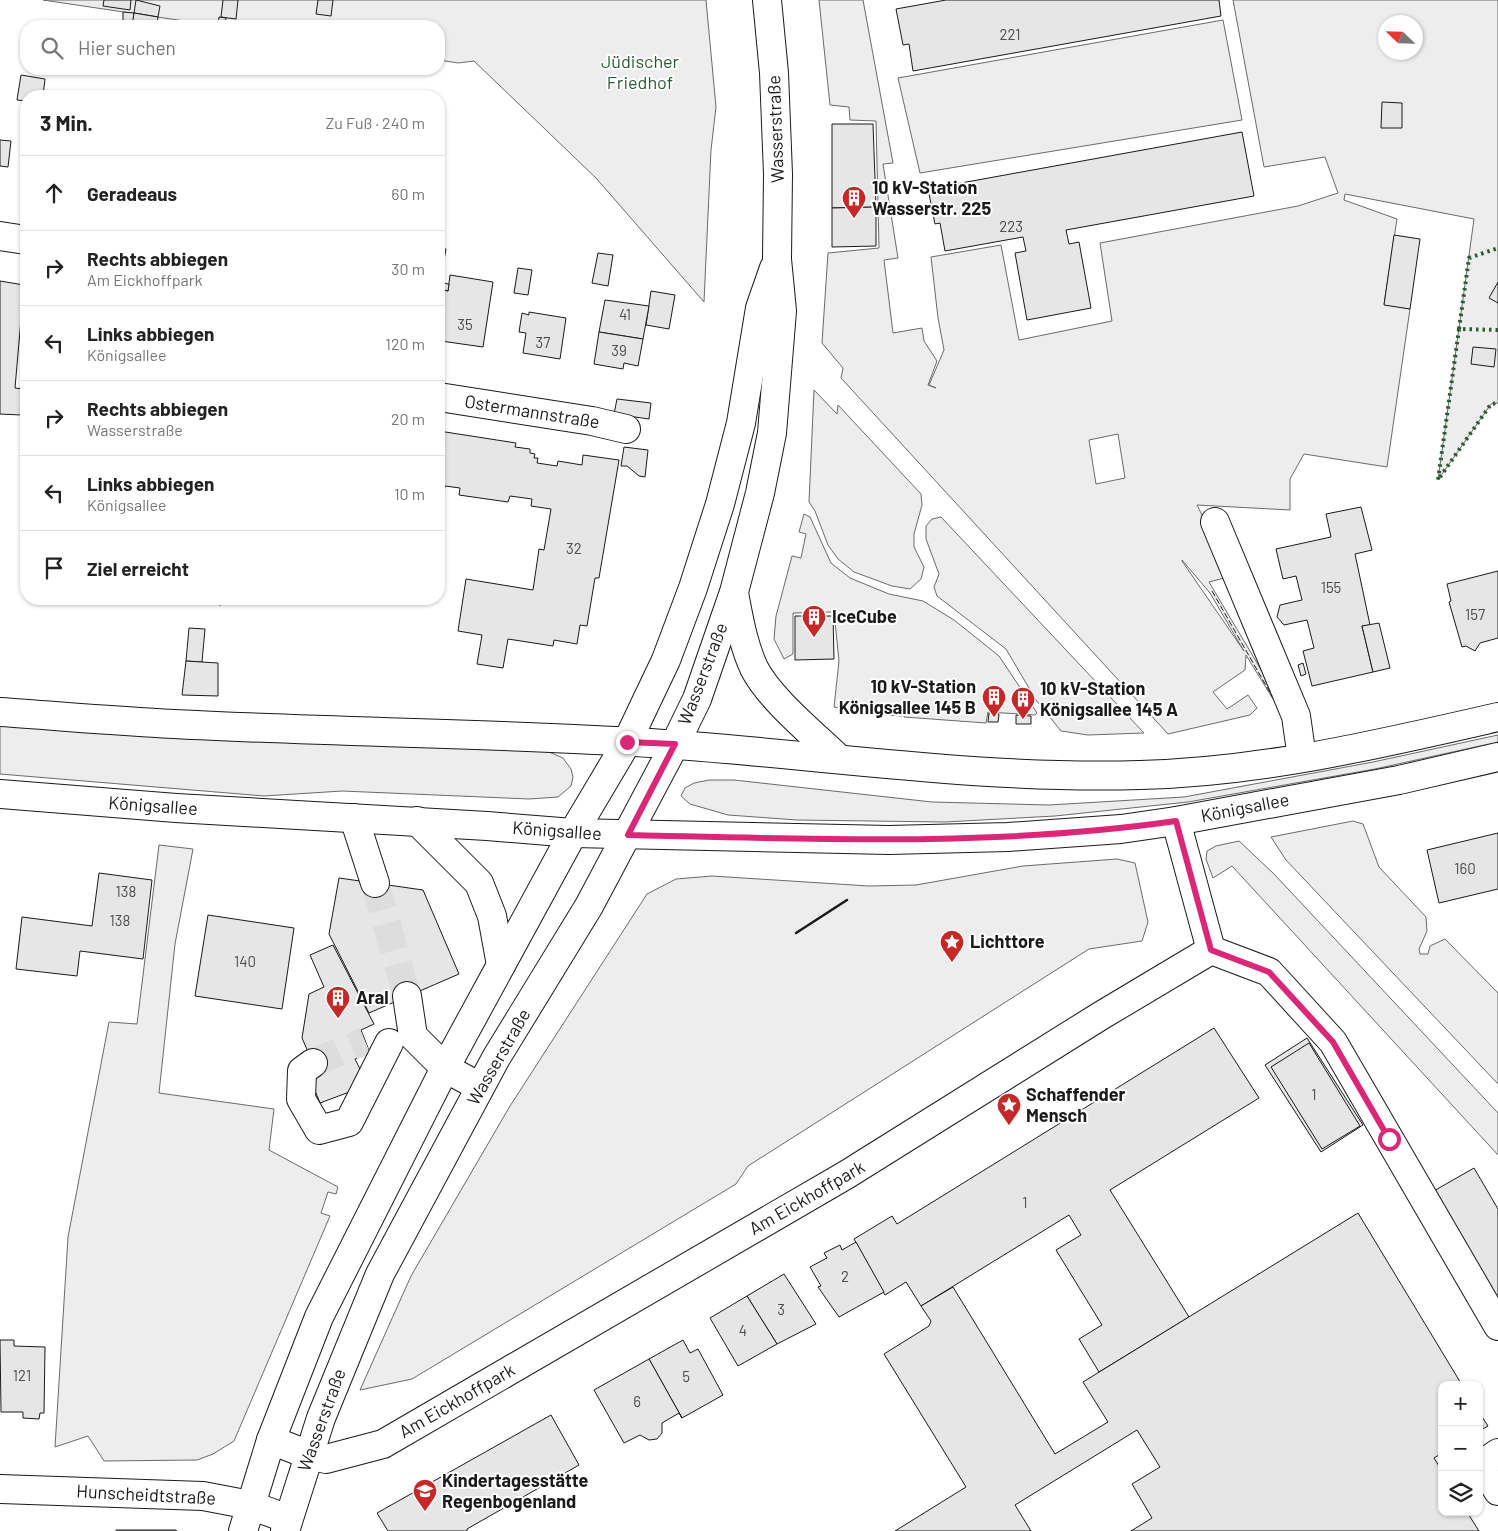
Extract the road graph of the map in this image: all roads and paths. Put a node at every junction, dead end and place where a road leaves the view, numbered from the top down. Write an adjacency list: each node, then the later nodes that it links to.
1 (767, 0): 4 (main road, Wasserstraße)
2 (0, 236): 3 (main road)
3 (20, 239)
4 (777, 259): 8 (main road, Wasserstraße); 11 (main road, Wasserstraße)
5 (445, 398): 6 (main road, Ostermannstraße)
6 (626, 429)
7 (1214, 522): 15 (main road)
8 (734, 592): 12 (main road, Wasserstraße); 14 (main road, Wasserstraße)
9 (0, 712): 11 (main road)
10 (1498, 717): 15 (main road)
11 (627, 742): 12 (main road); 20 (main road, Wasserstraße)
12 (675, 744): 14 (main road); 21 (main road, Wasserstraße)
13 (1498, 757): 18 (main road, Königsallee)
14 (838, 758): 15 (main road)
15 (1302, 758)
16 (0, 794): 17 (main road, Königsallee)
17 (354, 818): 19 (main road, Königsallee); 22 (main road)
18 (1176, 821): 21 (main road, Königsallee); 23 (main road)
19 (417, 822): 20 (main road, Königsallee); 24 (main road)
20 (573, 833): 21 (main road, Königsallee); 24 (main road, Wasserstraße)
21 (628, 835): 29 (main road, Wasserstraße)
22 (375, 883)
23 (1211, 950): 30 (main road); 33 (main road, Am Eickhoffpark)
24 (501, 965): 28 (main road, Wasserstraße)
25 (407, 996): 26 (main road)
26 (381, 1050): 27 (main road); 28 (main road)
27 (313, 1063)
28 (446, 1068): 29 (main road); 31 (main road, Wasserstraße)
29 (480, 1086): 33 (main road, Wasserstraße)
30 (1498, 1326)
31 (271, 1440): 33 (main road, Am Eickhoffpark); 36 (main road, Wasserstraße)
32 (1498, 1453): 35 (main road)
33 (309, 1455): 37 (main road, Wasserstraße)
34 (0, 1489): 36 (main road, Hunscheidtstraße)
35 (1498, 1492)
36 (250, 1505): 37 (main road, Hunscheidtstraße); 38 (main road, Wasserstraße)
37 (287, 1525)
38 (243, 1531)

